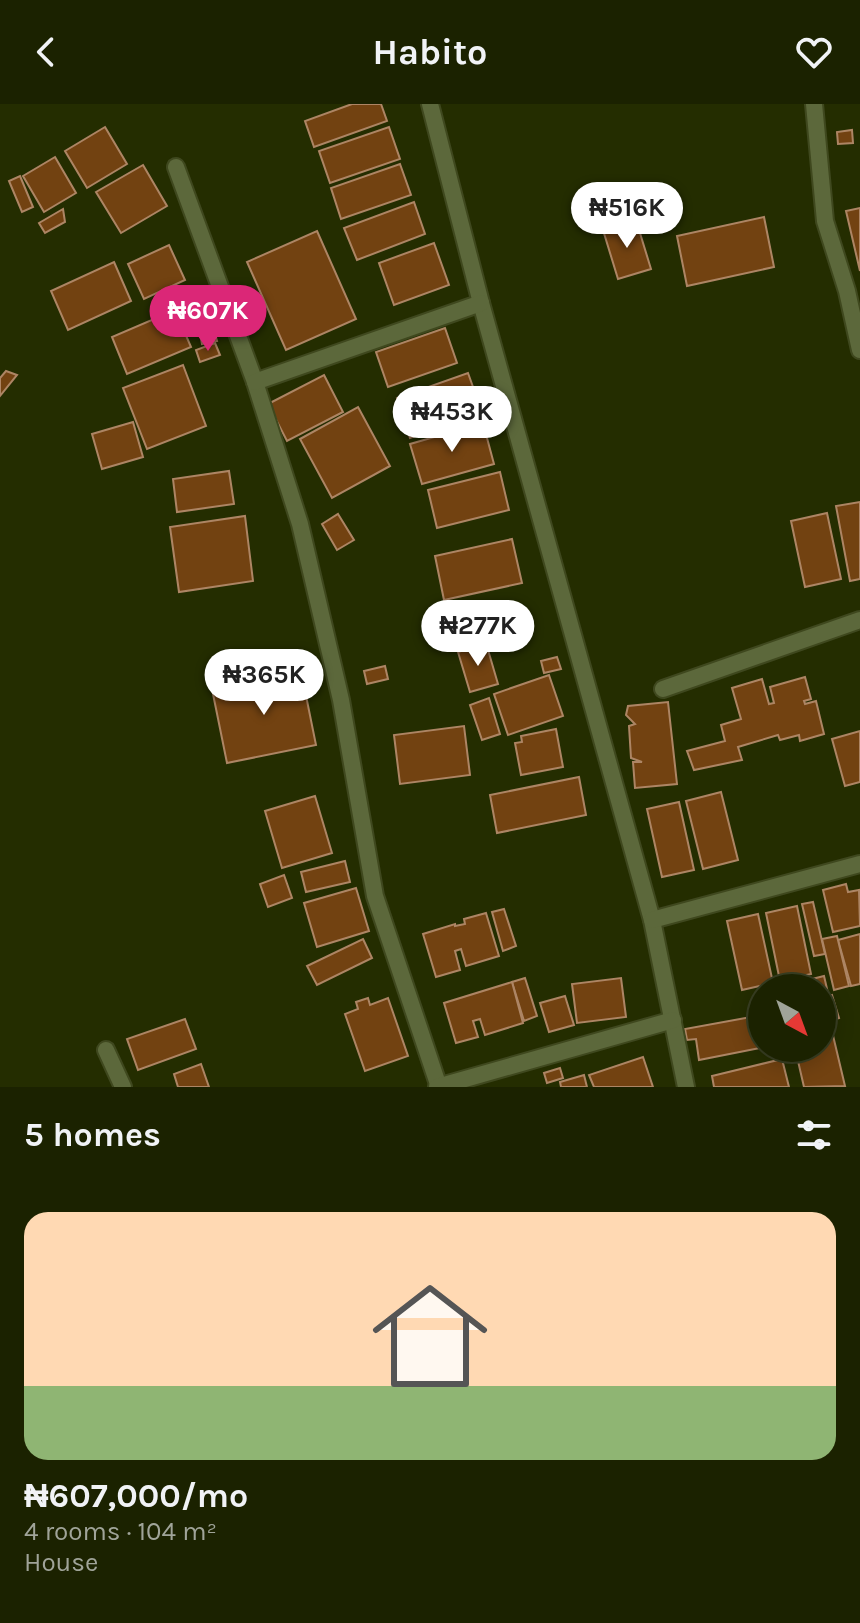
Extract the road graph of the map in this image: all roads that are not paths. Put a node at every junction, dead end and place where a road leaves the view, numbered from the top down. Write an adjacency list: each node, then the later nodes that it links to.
1 (430, 104): 5 (street)
2 (814, 104): 4 (street)
3 (176, 167): 7 (street)
4 (856, 289): 6 (street)
5 (481, 303): 7 (street); 11 (street)
6 (860, 350)
7 (255, 382): 15 (street)
8 (860, 620): 9 (street)
9 (663, 689)
10 (860, 864): 11 (street)
11 (652, 920): 12 (street)
12 (673, 1020): 15 (street); 16 (street)
13 (106, 1050): 14 (street)
14 (123, 1087)
15 (438, 1087)
16 (686, 1087)

